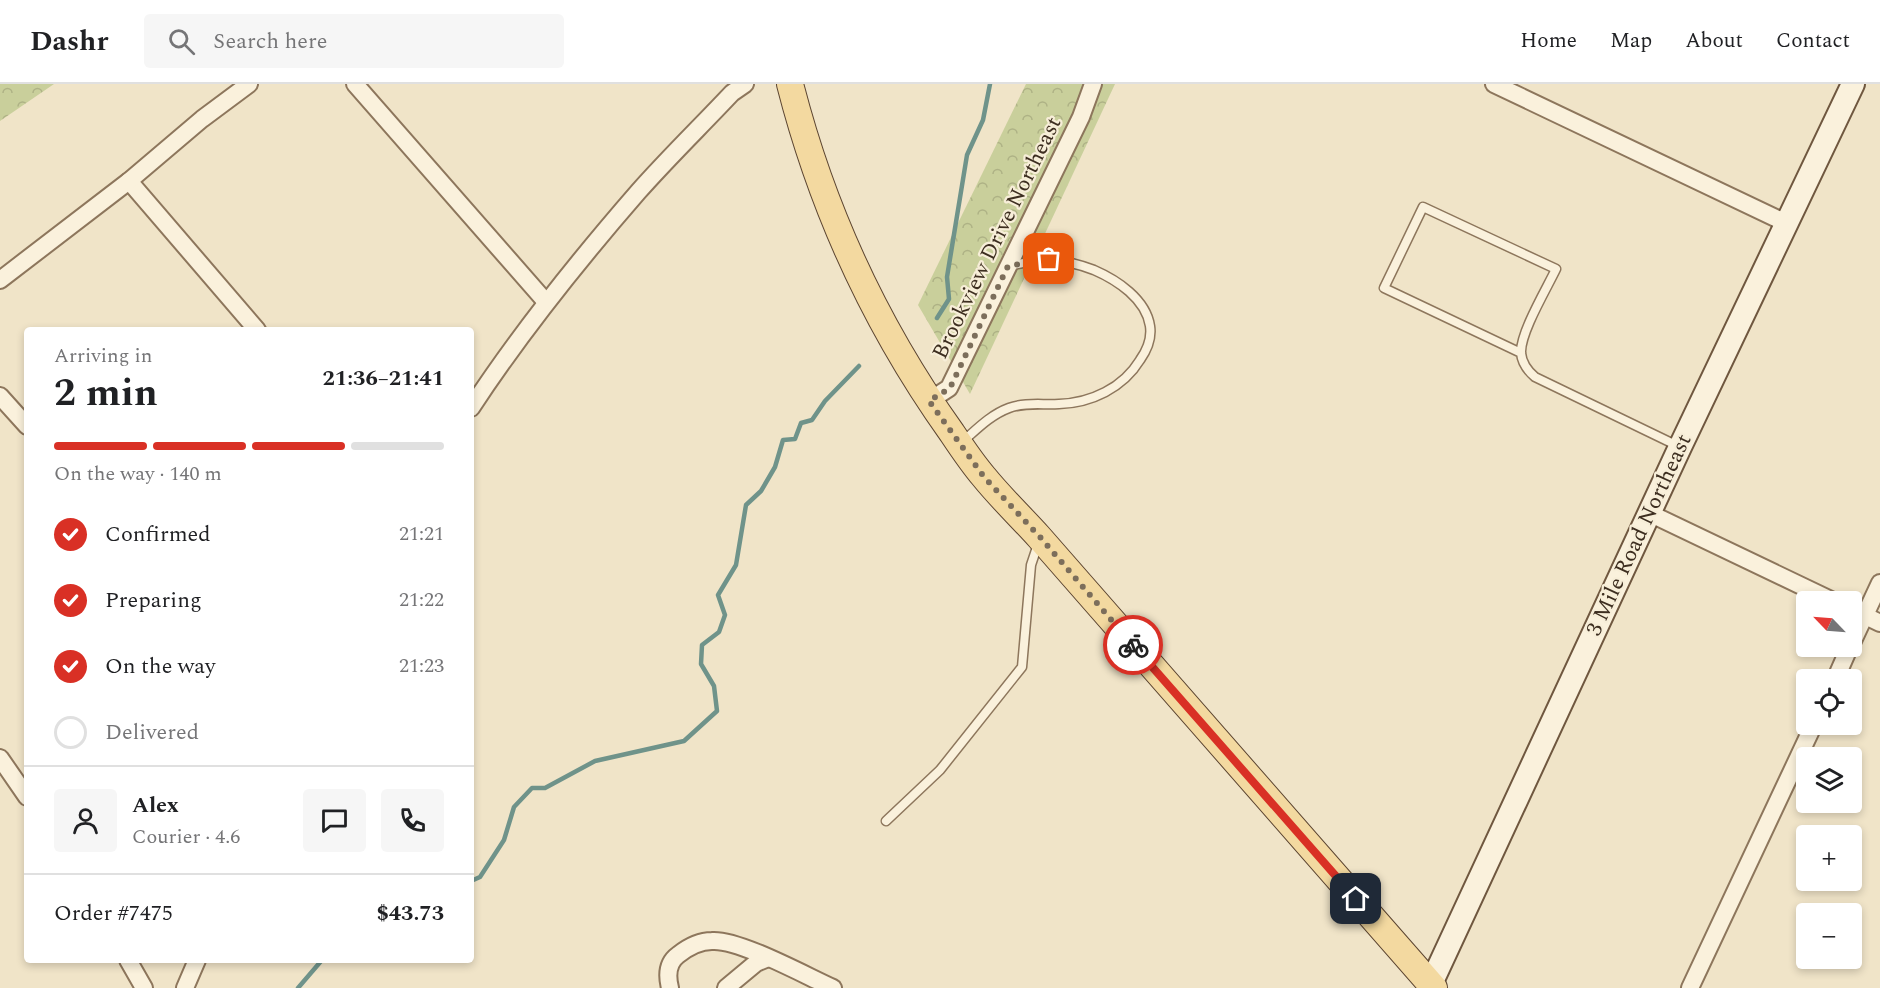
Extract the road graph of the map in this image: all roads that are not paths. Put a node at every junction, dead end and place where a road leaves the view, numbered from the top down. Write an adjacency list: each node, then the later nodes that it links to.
1 (249, 84): 8 (street)
2 (355, 84): 12 (street)
3 (745, 84): 12 (street)
4 (790, 84): 16 (main road)
5 (1093, 84): 10 (street, Brookview Drive Northeast)
6 (1494, 84): 9 (street)
7 (1854, 84): 9 (main road, 3 Mile Road Northeast)
8 (129, 181): 11 (street); 13 (street)
9 (1786, 223): 20 (main road, 3 Mile Road Northeast)
10 (1008, 266): 16 (street, Brookview Drive Northeast); 19 (lane)
11 (0, 280)
12 (546, 302): 17 (street)
13 (255, 327)
14 (1521, 353): 14 (lane); 20 (lane)
15 (0, 396): 18 (street)
16 (929, 401): 19 (main road)
17 (474, 403)
18 (24, 423)
19 (959, 444): 22 (main road)
20 (1680, 447): 21 (main road, 3 Mile Road Northeast)
21 (1649, 513): 24 (street); 33 (main road, 3 Mile Road Northeast)
22 (1040, 537): 29 (lane); 33 (main road)
23 (1880, 582): 25 (street)
24 (1812, 591)
25 (1865, 616)
26 (1809, 735): 39 (street)
27 (0, 758): 28 (street)
28 (24, 793)
29 (886, 821)
30 (768, 958): 36 (street); 37 (street); 38 (street)
31 (130, 963): 34 (street)
32 (196, 963): 35 (street)
33 (1431, 987)
34 (144, 988)
35 (185, 988)
36 (670, 988)
37 (726, 988)
38 (833, 988)
39 (1690, 988)

